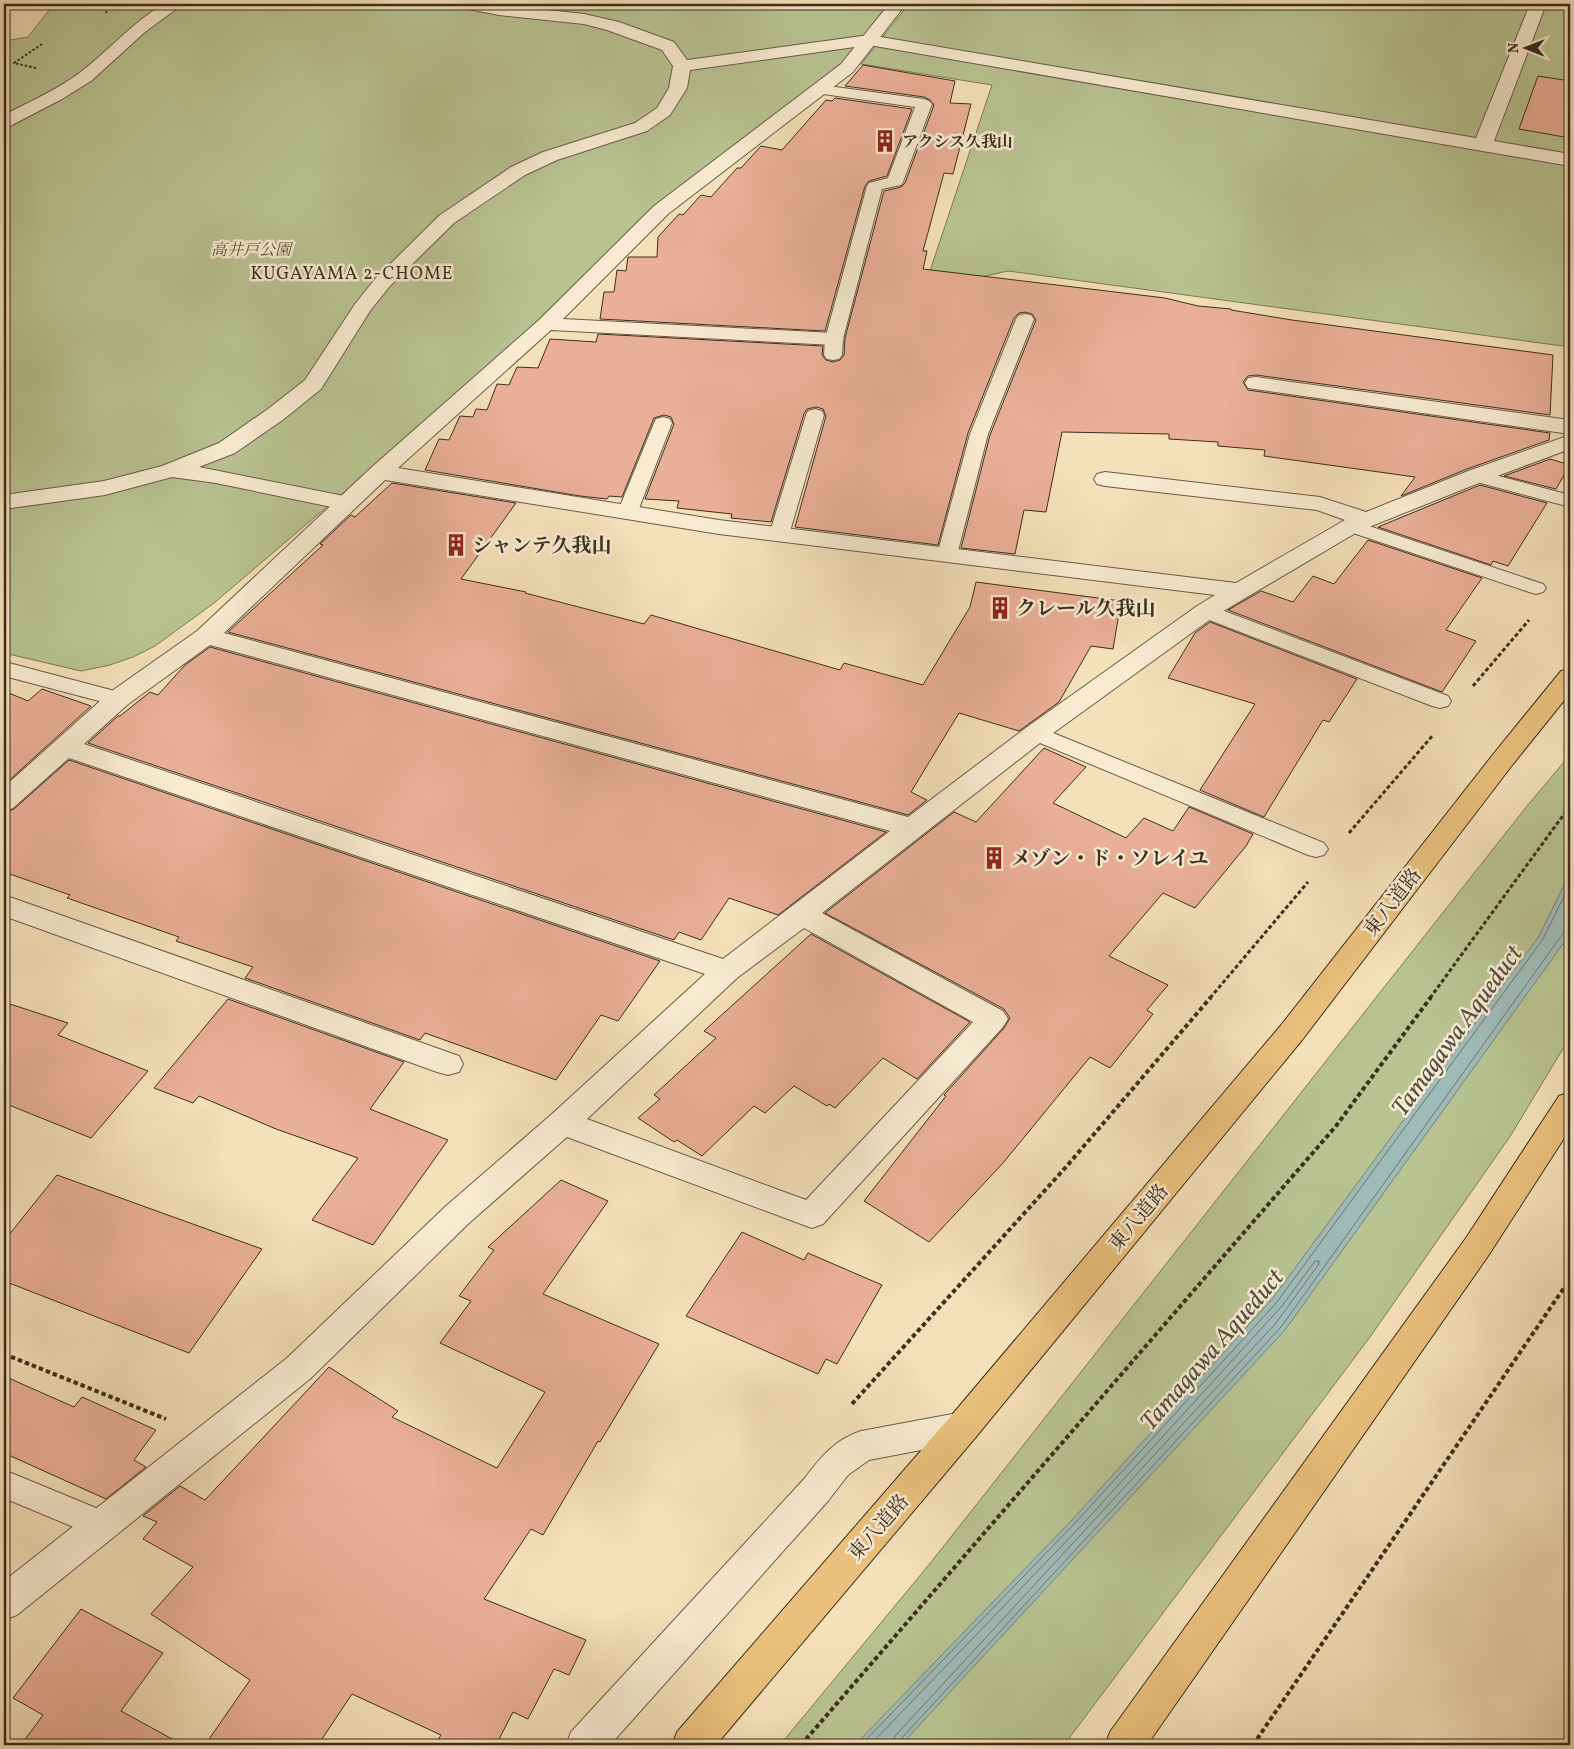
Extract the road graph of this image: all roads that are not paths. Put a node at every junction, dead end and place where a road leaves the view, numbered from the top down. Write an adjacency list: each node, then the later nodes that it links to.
1 (175, 4): 8 (street)
2 (469, 4): 6 (street)
3 (898, 4): 5 (street)
4 (1538, 4): 9 (street)
5 (869, 40): 6 (street); 7 (street); 9 (street)
6 (682, 66): 19 (street)
7 (821, 90): 12 (street); 13 (lane)
8 (4, 122)
9 (1483, 145): 10 (street)
10 (1570, 160)
11 (1026, 319): 29 (lane)
12 (546, 324): 13 (street); 20 (street)
13 (833, 347)
14 (1256, 383): 17 (street)
15 (815, 415): 28 (lane)
16 (663, 423): 26 (lane)
17 (1570, 427)
18 (1570, 442): 21 (street)
19 (170, 470): 24 (street); 25 (street)
20 (380, 472): 25 (street); 26 (street)
21 (1476, 476): 23 (lane); 27 (street)
22 (1105, 478): 27 (street)
23 (1570, 501)
24 (4, 502)
25 (346, 504): 33 (street)
26 (628, 511): 28 (street)
27 (1359, 523): 30 (lane); 31 (street)
28 (779, 534): 29 (street)
29 (947, 555): 31 (street)
30 (1536, 588)
31 (1240, 591): 32 (street)
32 (1206, 610): 37 (lane); 38 (street)
33 (206, 636): 36 (street); 41 (street)
34 (9, 670): 36 (lane)
35 (1570, 677): 49 (main road, 東八道路)
36 (118, 700): 39 (street)
37 (1440, 702)
38 (1036, 733): 41 (street); 42 (lane)
39 (64, 747): 40 (street); 45 (street)
40 (4, 802)
41 (913, 828): 44 (street)
42 (1316, 849)
43 (4, 905): 46 (street)
44 (802, 915): 45 (street); 47 (street)
45 (727, 971): 47 (street)
46 (448, 1064)
47 (564, 1123): 51 (street)
48 (1565, 1123): 55 (main road)
49 (964, 1428): 53 (street); 54 (main road, 東八道路)
50 (4, 1484): 51 (lane)
51 (102, 1525): 52 (street)
52 (4, 1603)
53 (585, 1745)
54 (691, 1745)
55 (1124, 1745)

